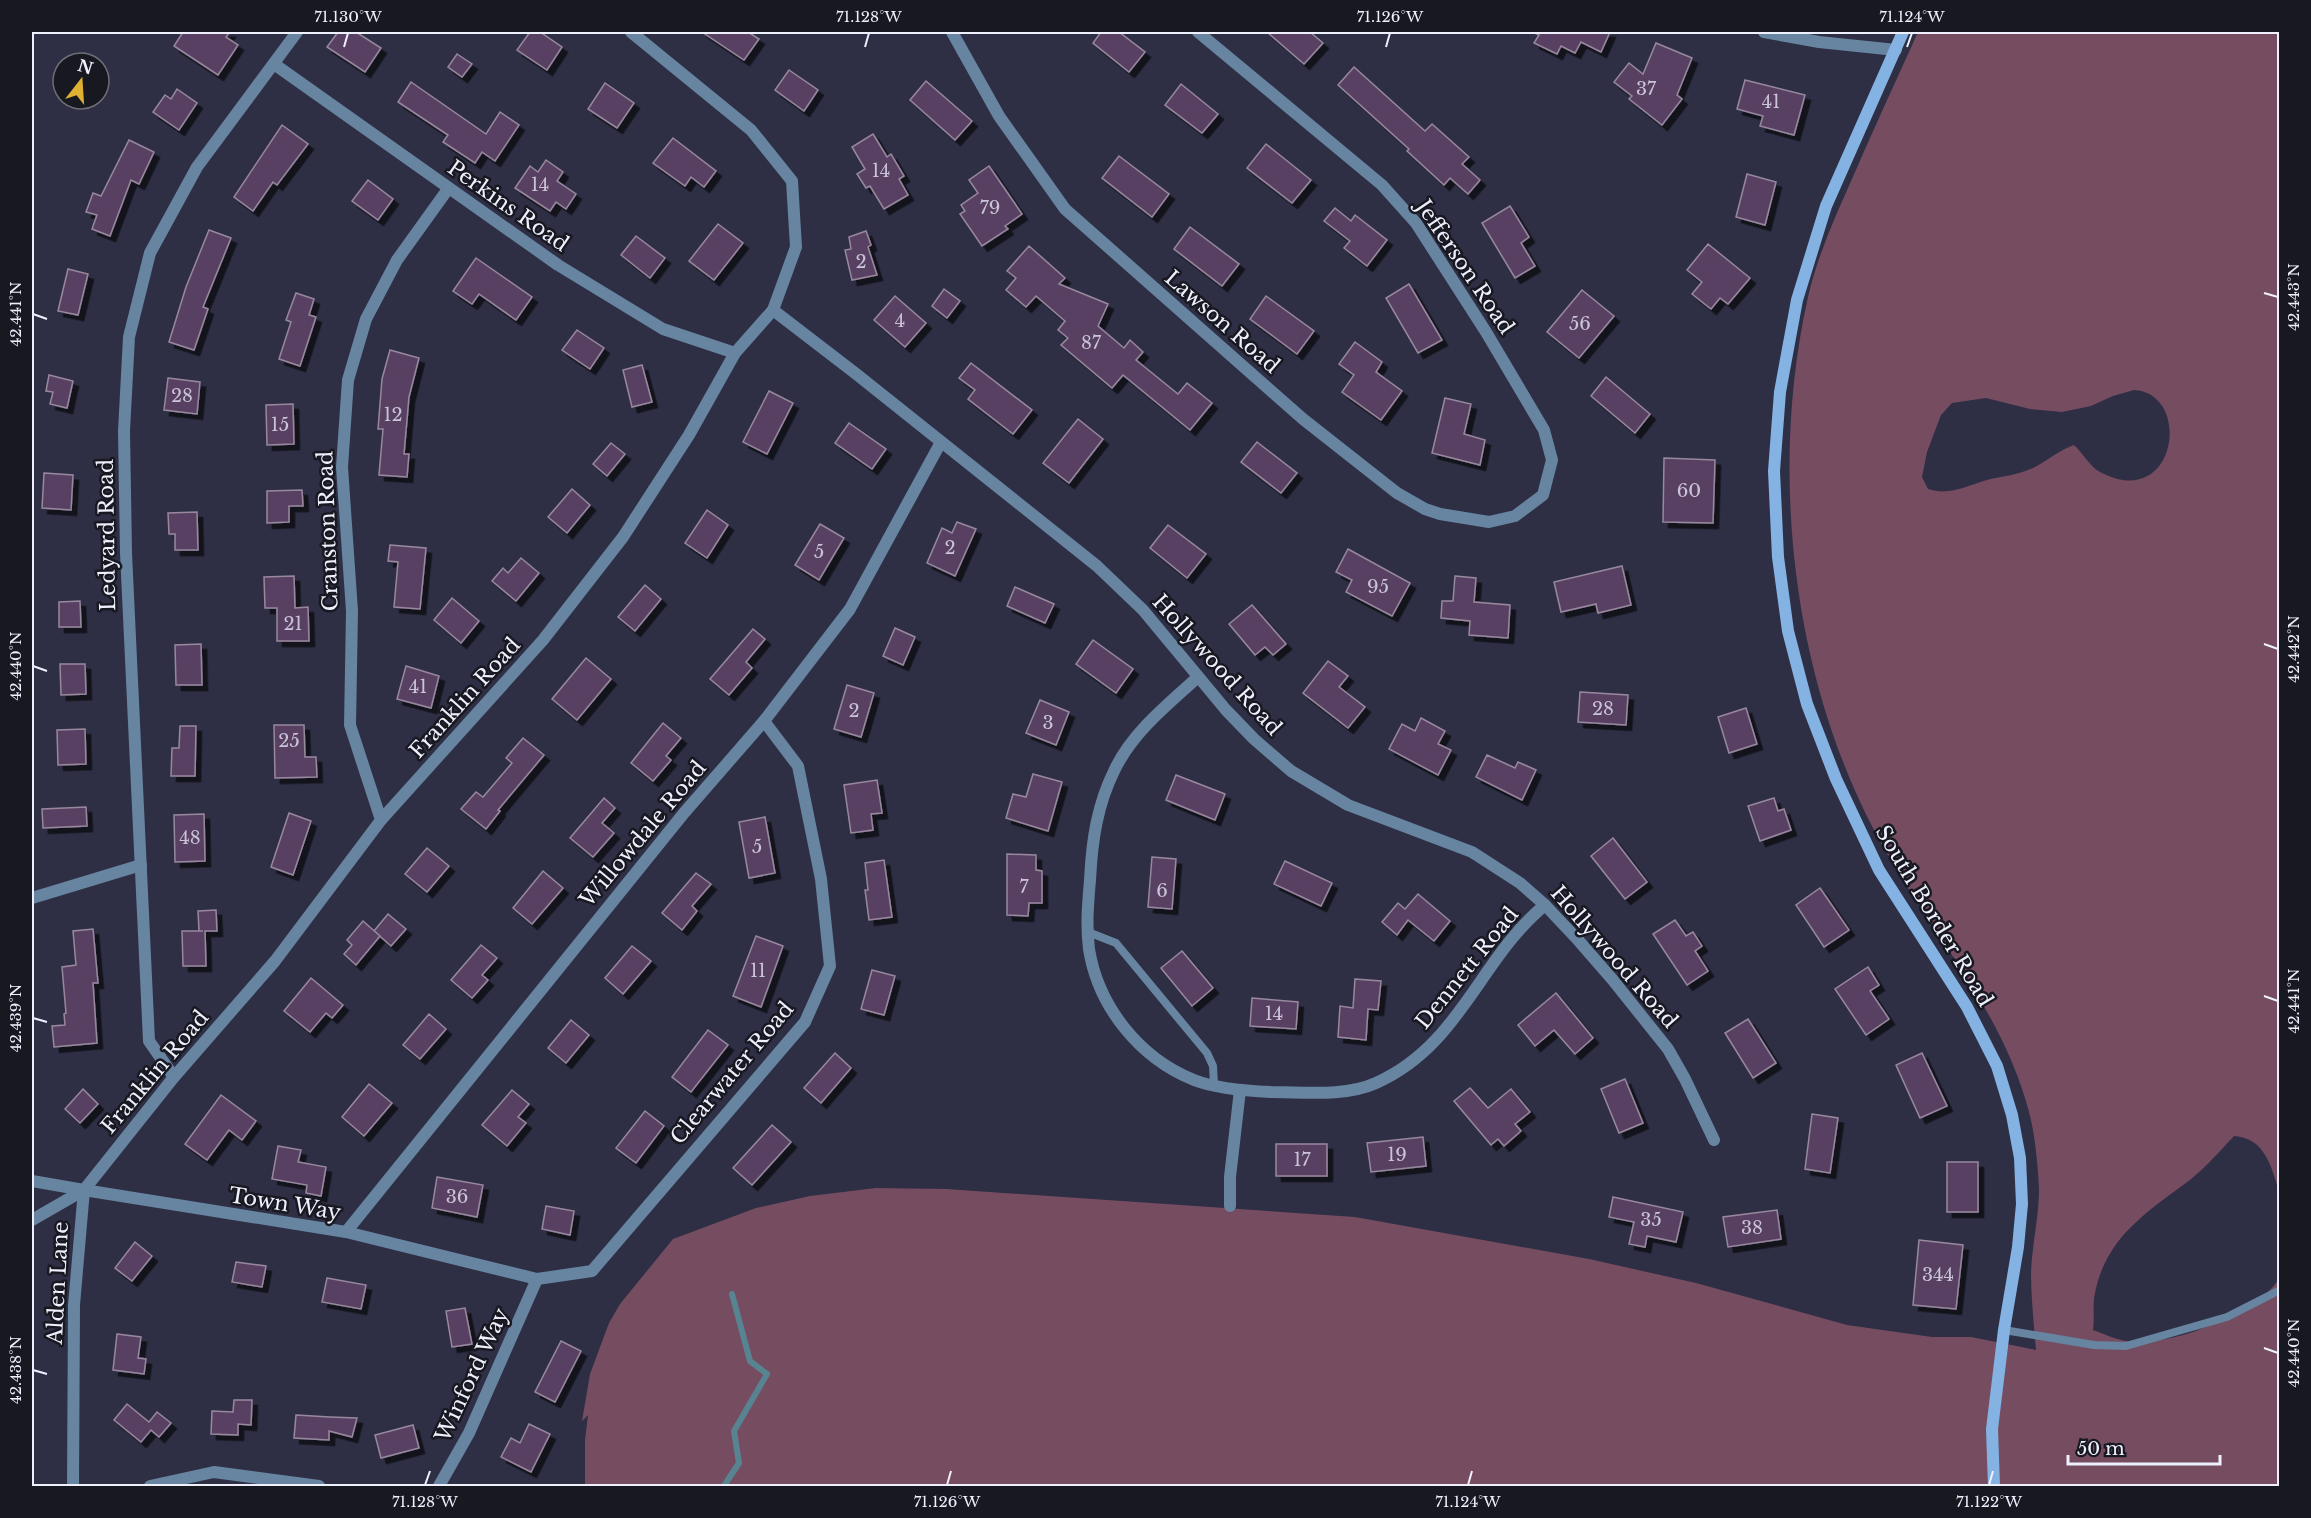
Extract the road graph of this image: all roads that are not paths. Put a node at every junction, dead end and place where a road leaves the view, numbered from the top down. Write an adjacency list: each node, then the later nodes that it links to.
1 (297, 32): 8 (street, Ledyard Road)
2 (631, 32): 10 (street, Franklin Road)
3 (952, 32): 13 (street, Lawson Road)
4 (1198, 32): 13 (street, Jefferson Road)
5 (1764, 32): 7 (street)
6 (1904, 32): 7 (main road, South Border Road)
7 (1896, 50): 32 (main road, South Border Road)
8 (273, 64): 9 (street, Perkins Road); 17 (street, Ledyard Road)
9 (448, 189): 11 (street, Perkins Road); 16 (street, Cranston Road)
10 (773, 310): 11 (street, Franklin Road); 12 (street, Hollywood Road)
11 (735, 353): 16 (street, Franklin Road)
12 (941, 442): 14 (street, Hollywood Road); 15 (street, Willowdale Road)
13 (1543, 495)
14 (1198, 677): 19 (street, Hollywood Road); 20 (street, Dennett Road)
15 (764, 721): 29 (street, Willowdale Road); 30 (street, Clearwater Road)
16 (381, 820): 21 (street, Franklin Road)
17 (141, 865): 18 (street); 21 (street, Ledyard Road)
18 (32, 898)
19 (1545, 905): 23 (street, Dennett Road); 24 (street, Hollywood Road)
20 (1088, 932): 22 (lane); 22 (street, Dennett Road)
21 (174, 1077): 26 (street, Franklin Road)
22 (1214, 1085): 23 (street, Dennett Road)
23 (1240, 1090): 27 (street)
24 (1714, 1140)
25 (32, 1181): 26 (street, Town Way)
26 (84, 1190): 28 (street); 29 (street, Town Way); 33 (street, Alden Lane)
27 (1230, 1206)
28 (32, 1220)
29 (346, 1233): 30 (street, Town Way)
30 (537, 1280): 36 (street, Winford Way)
31 (2280, 1290): 32 (lane)
32 (2004, 1330): 37 (main road, South Border Road)
33 (73, 1486)
34 (150, 1486): 35 (street)
35 (319, 1486)
36 (439, 1486)
37 (1994, 1486)

